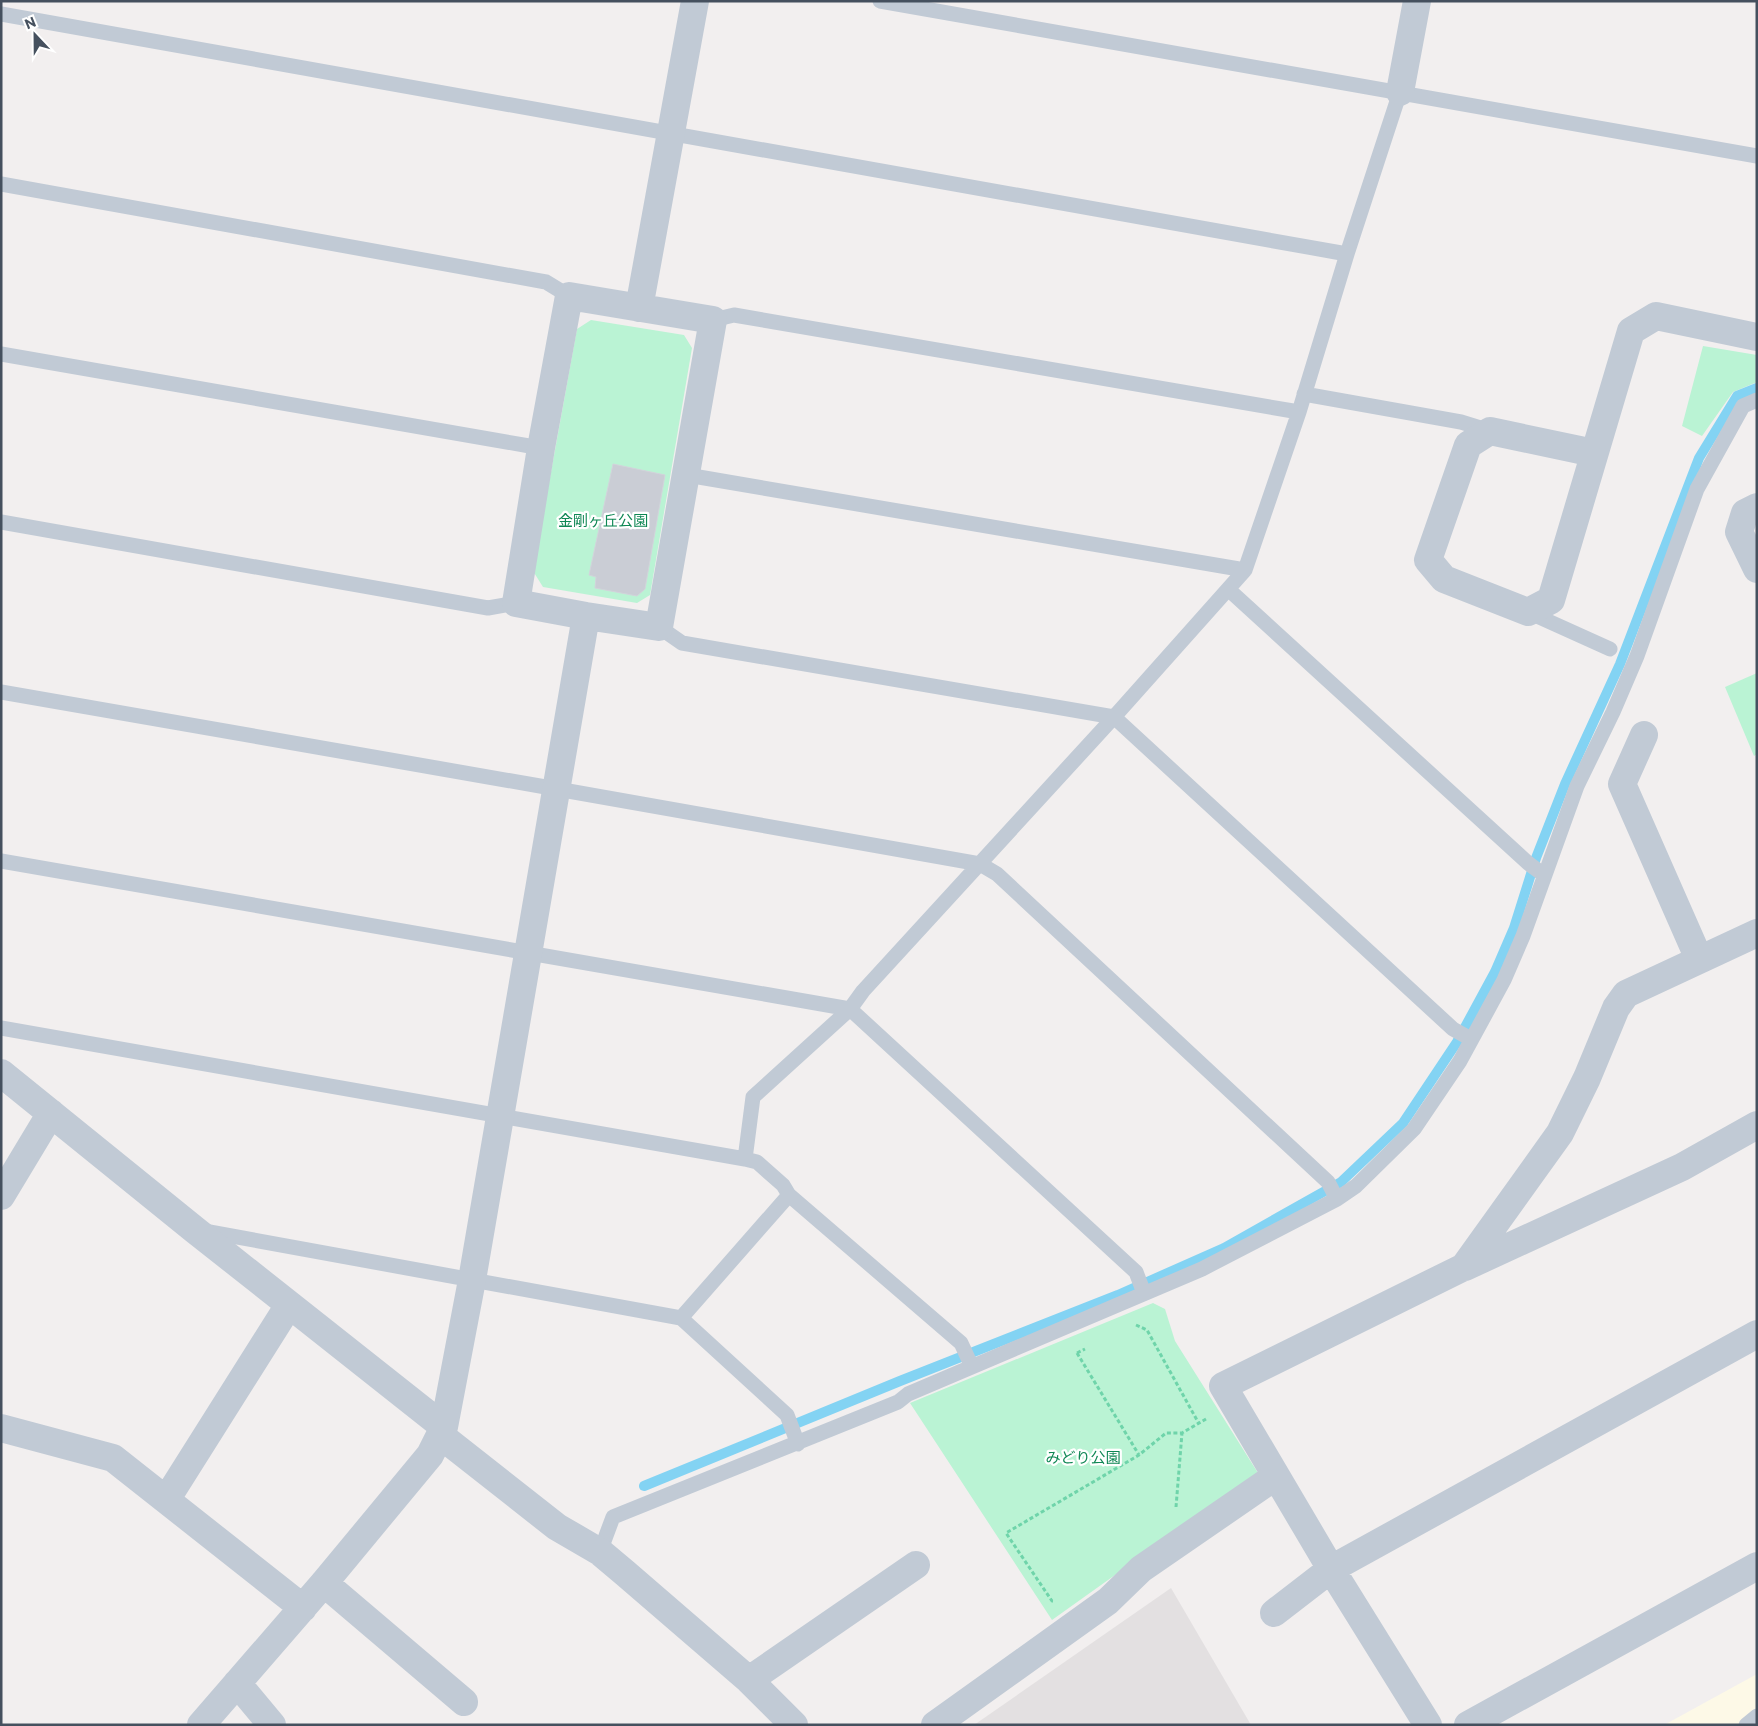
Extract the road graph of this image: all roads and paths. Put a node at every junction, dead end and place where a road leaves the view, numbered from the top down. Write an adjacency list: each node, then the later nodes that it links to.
1 (695, 1): 6 (street)
2 (880, 1): 5 (lane)
3 (1417, 1): 5 (street)
4 (1, 14): 6 (lane)
5 (1400, 92): 7 (lane); 9 (lane)
6 (671, 133): 9 (lane); 11 (street)
7 (1757, 156)
8 (1, 184): 10 (lane)
9 (1347, 254): 15 (lane)
10 (568, 296): 11 (street); 19 (street)
11 (640, 308): 12 (street)
12 (713, 320): 17 (lane); 21 (street)
13 (1757, 337): 20 (street)
14 (1, 354): 19 (lane)
15 (1304, 394): 17 (lane); 18 (lane)
16 (1757, 400): 38 (lane)
17 (1299, 412): 25 (lane)
18 (1490, 431): 20 (street); 28 (street)
19 (540, 448): 27 (street)
20 (1594, 453): 28 (street)
21 (687, 475): 25 (lane); 30 (street)
22 (1757, 508): 24 (street)
23 (1, 522): 27 (lane)
24 (1757, 569)
25 (1245, 570): 26 (lane)
26 (1228, 589): 33 (lane); 38 (lane)
27 (516, 603): 29 (street)
28 (1528, 612): 31 (lane)
29 (586, 616): 30 (street); 35 (street)
30 (659, 627): 33 (lane)
31 (1610, 649)
32 (1, 692): 35 (lane)
33 (1114, 717): 37 (lane); 44 (lane)
34 (1644, 735): 41 (street)
35 (557, 789): 37 (lane); 40 (street)
36 (1, 861): 40 (lane)
37 (980, 864): 42 (lane); 52 (lane)
38 (1544, 875): 44 (lane)
39 (1757, 933): 41 (street)
40 (528, 952): 42 (lane); 47 (street)
41 (1699, 959): 54 (street)
42 (850, 1009): 49 (lane); 56 (lane)
43 (1, 1028): 47 (lane)
44 (1471, 1040): 52 (lane)
45 (1, 1073): 46 (street)
46 (51, 1113): 51 (street); 53 (street)
47 (499, 1115): 49 (lane); 55 (street)
48 (1757, 1125): 54 (street)
49 (745, 1158): 50 (lane)
50 (789, 1195): 58 (lane); 62 (lane)
51 (1, 1196)
52 (1337, 1199): 56 (lane)
53 (195, 1230): 55 (lane); 57 (street)
54 (1464, 1267): 63 (street)
55 (472, 1280): 58 (lane); 66 (street)
56 (1144, 1293): 62 (lane)
57 (289, 1305): 66 (street); 71 (street)
58 (681, 1318): 68 (lane)
59 (1129, 1328): 64 (path)
60 (1757, 1334): 76 (street)
61 (1085, 1348): 69 (path)
62 (972, 1367): 68 (lane)
63 (1233, 1405): 64 (path); 70 (street)
64 (1198, 1422): 67 (path)
65 (1, 1428): 71 (street)
66 (442, 1431): 73 (street); 77 (street)
67 (1182, 1433): 69 (path); 72 (path)
68 (798, 1444): 73 (lane)
69 (1139, 1455): 78 (path)
70 (1276, 1476): 76 (street); 88 (street)
71 (166, 1500): 79 (street)
72 (1176, 1513)
73 (600, 1552): 81 (street)
74 (916, 1566): 81 (street)
75 (1757, 1566): 90 (street)
76 (1331, 1569): 80 (street); 89 (street)
77 (324, 1583): 79 (street); 83 (street)
78 (1060, 1596)
79 (303, 1608): 82 (street)
80 (1274, 1613)
81 (749, 1680): 87 (street)
82 (237, 1683): 85 (street); 86 (street)
83 (464, 1702)
84 (1757, 1716): 91 (lane)
85 (201, 1725)
86 (272, 1725)
87 (794, 1725)
88 (935, 1725)
89 (1428, 1725)
90 (1468, 1725)
91 (1746, 1725)

